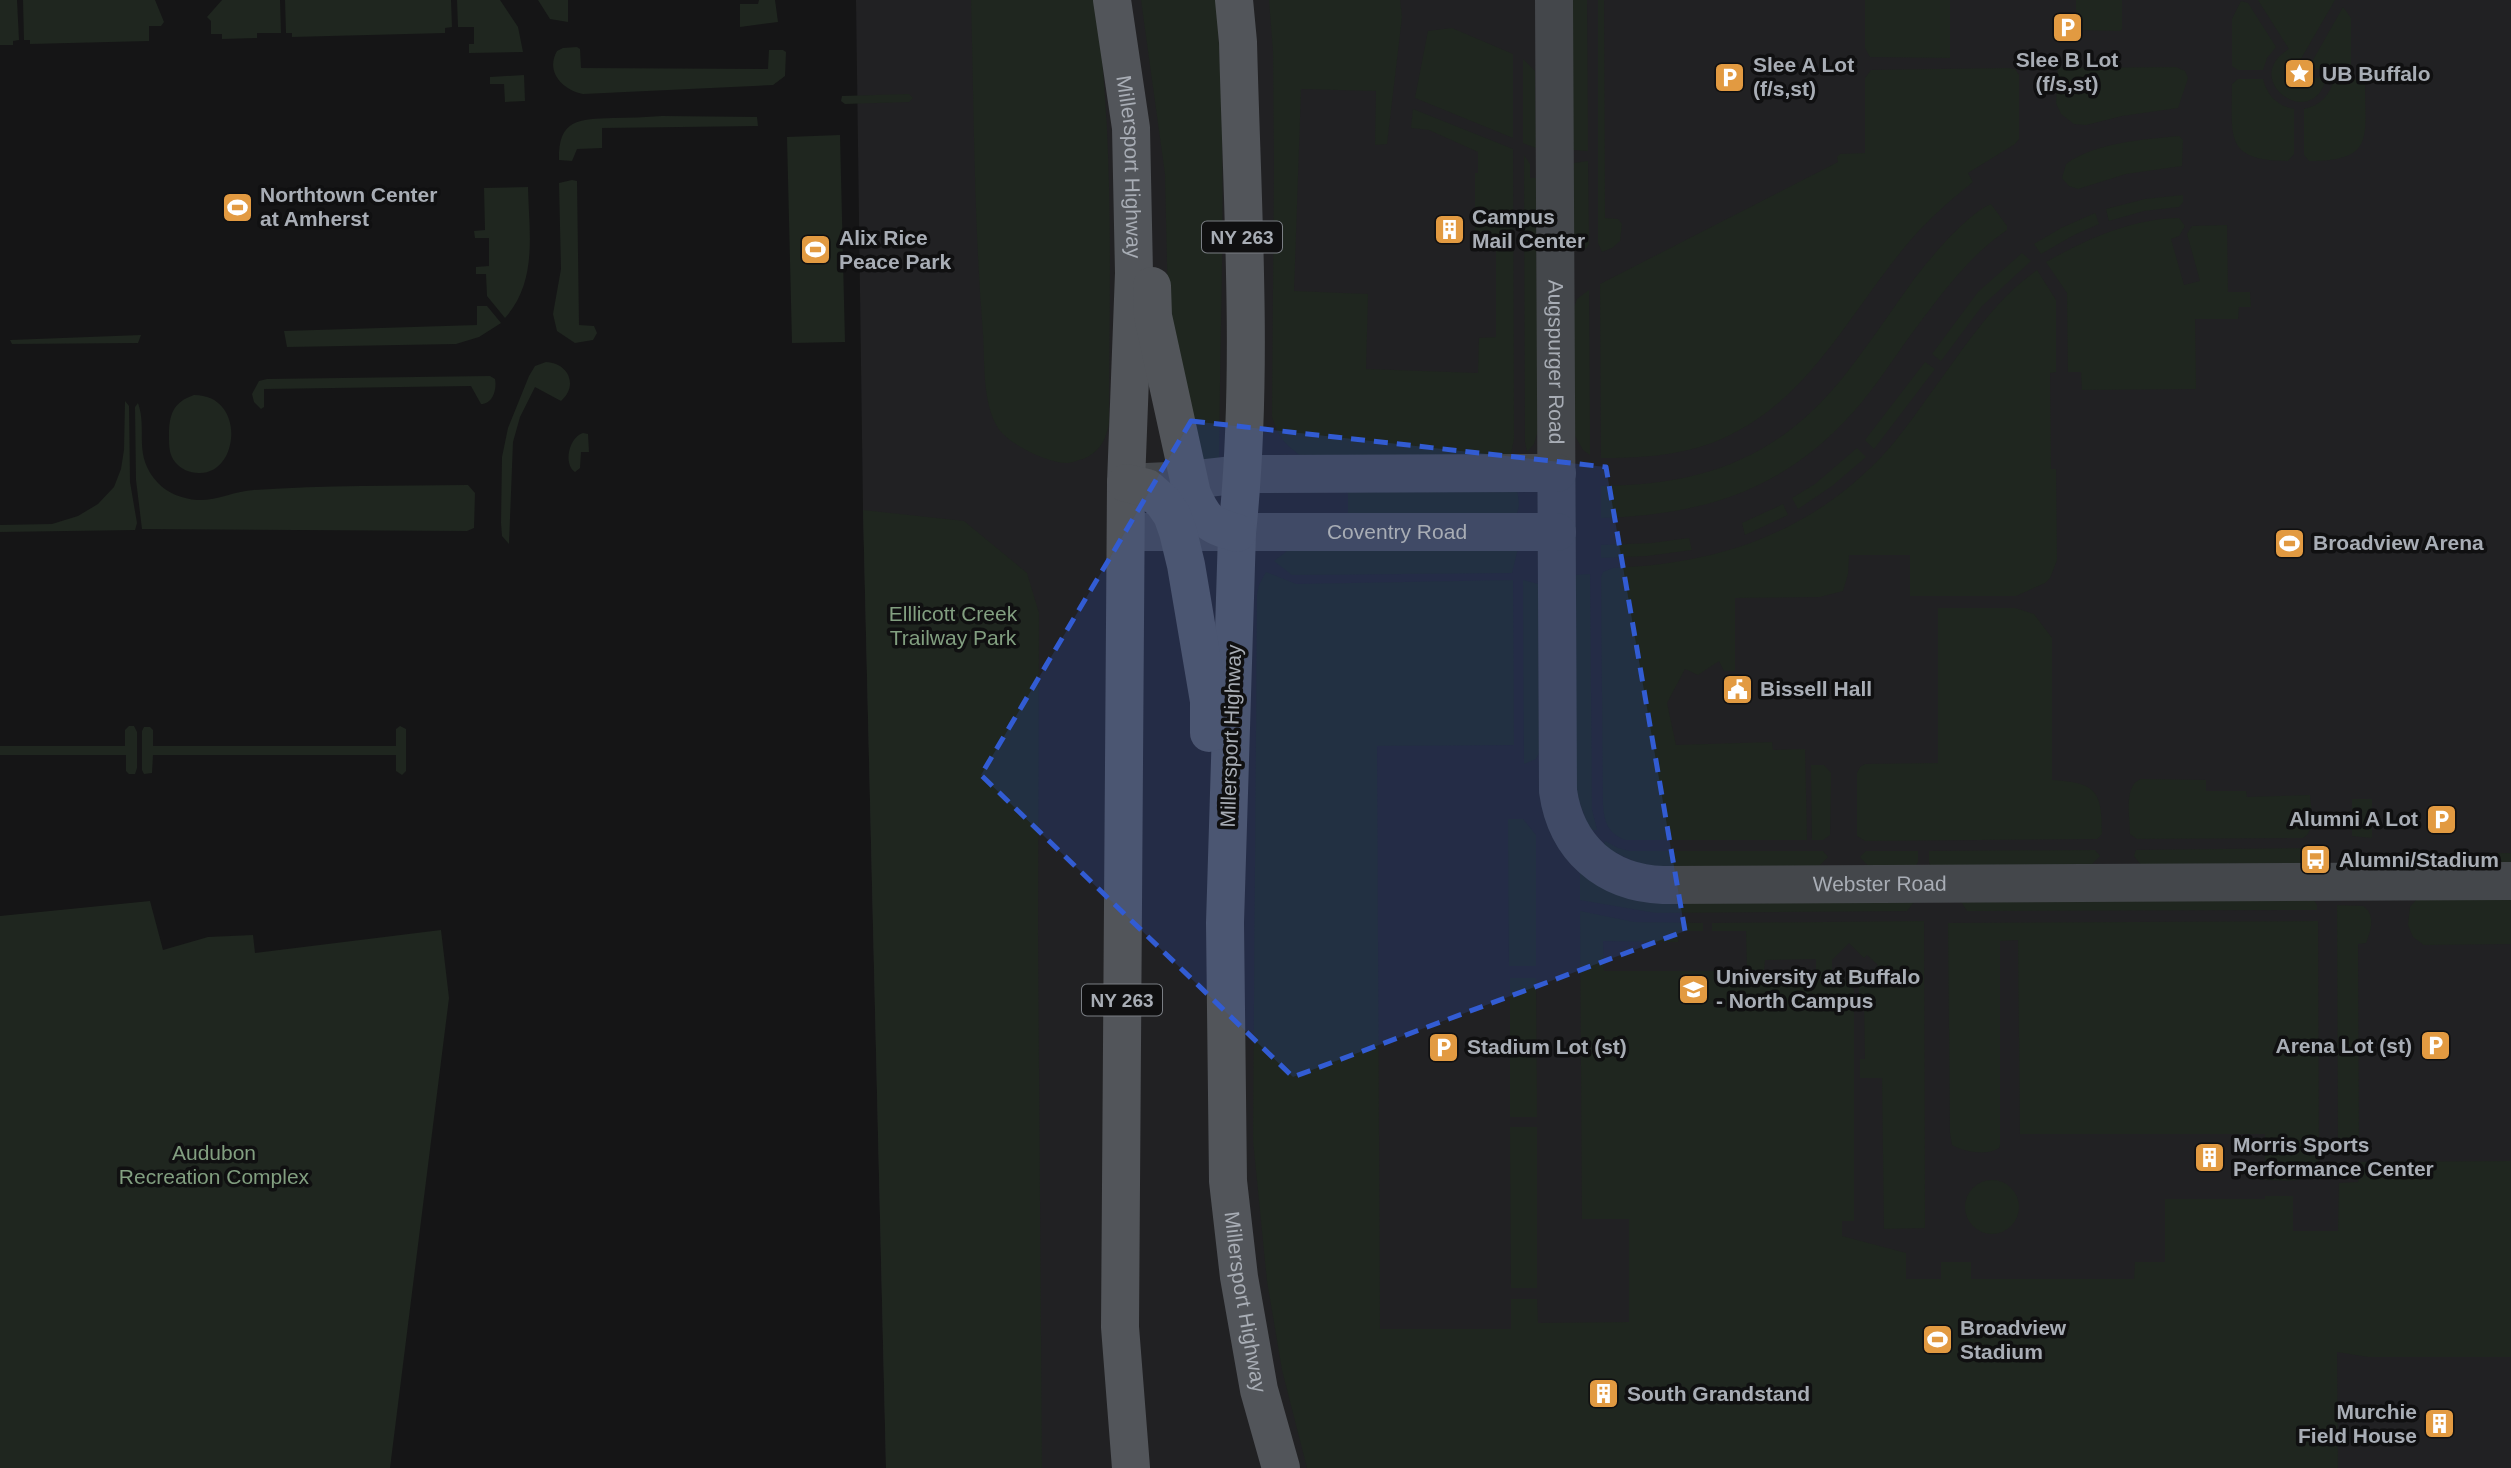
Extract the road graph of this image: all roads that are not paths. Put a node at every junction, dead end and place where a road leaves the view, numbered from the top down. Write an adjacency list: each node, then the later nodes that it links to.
1 (1112, 0): 4 (main road, Millersport Highway / NY 263)
2 (1234, 0): 6 (main road, Millersport Highway / NY 263)
3 (1554, 0): 5 (street, Augspurger Road)
4 (1131, 128): 7 (main road); 8 (main road, Millersport Highway / NY 263)
5 (1557, 472): 6 (street); 11 (street, Augspurger Road)
6 (1243, 474): 7 (street); 12 (main road, Millersport Highway / NY 263)
7 (1189, 480): 8 (street); 12 (main road)
8 (1126, 483): 9 (main road, Millersport Highway / NY 263); 10 (main road)
9 (1127, 532): 10 (street, Coventry Road); 15 (main road, Millersport Highway / NY 263)
10 (1178, 532): 12 (street, Coventry Road); 14 (main road)
11 (1557, 532): 12 (street, Coventry Road); 13 (street, Webster Road)
12 (1237, 533): 14 (main road, Millersport Highway / NY 263)
13 (2511, 881)
14 (1225, 923): 16 (main road, Millersport Highway / NY 263)
15 (1131, 1468)
16 (1281, 1468)

